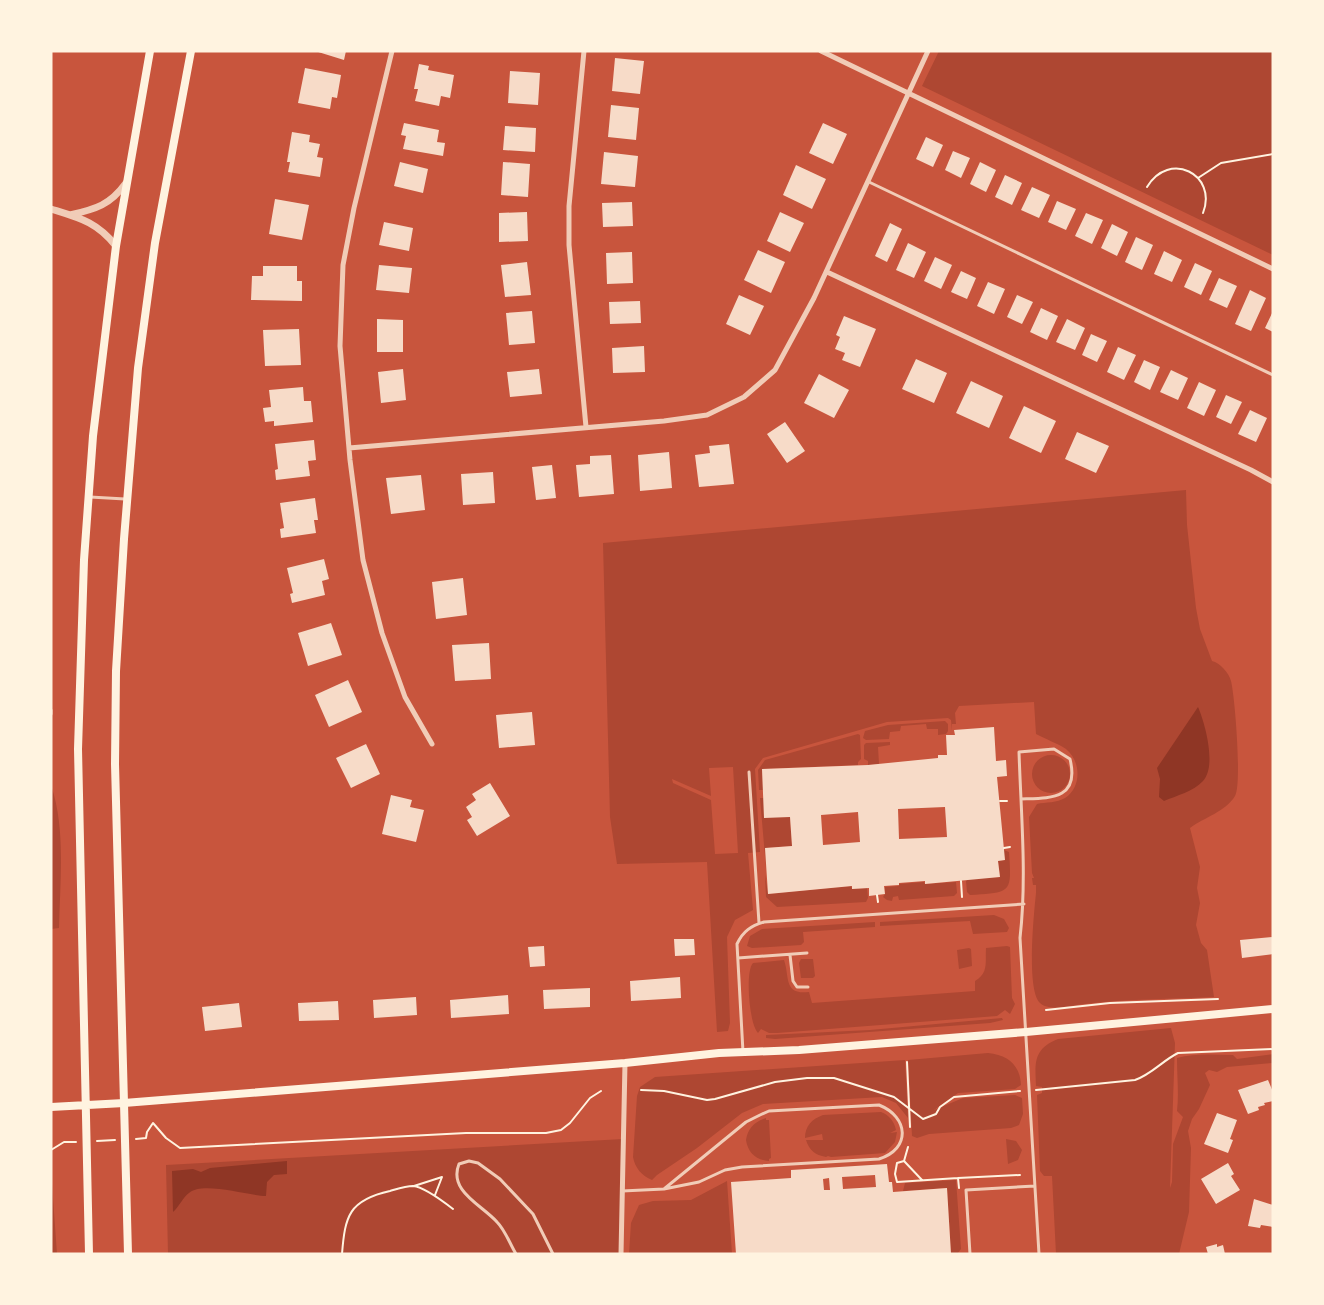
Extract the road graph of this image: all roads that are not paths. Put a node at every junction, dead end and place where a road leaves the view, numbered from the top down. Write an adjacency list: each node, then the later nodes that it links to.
1 (150, 51): 9 (main road)
2 (191, 51): 20 (main road)
3 (392, 51): 17 (street)
4 (584, 51): 16 (street)
5 (823, 51): 7 (street)
6 (928, 51): 7 (street)
7 (908, 93): 8 (street); 13 (street)
8 (868, 181): 14 (street); 15 (lane)
9 (126, 183): 11 (street); 12 (main road)
10 (51, 209): 11 (street)
11 (70, 215): 12 (street)
12 (116, 246): 19 (main road)
13 (1273, 269)
14 (827, 272): 16 (street); 18 (street)
15 (1273, 375)
16 (586, 427): 17 (street)
17 (349, 448): 21 (street)
18 (1273, 482)
19 (88, 497): 20 (lane); 35 (main road)
20 (127, 500): 34 (main road)
21 (432, 744)
22 (748, 772): 25 (lane)
23 (1021, 799): 23 (lane); 24 (lane)
24 (1024, 904): 25 (lane); 31 (lane)
25 (759, 923): 28 (lane)
26 (807, 953): 27 (lane)
27 (790, 955): 28 (lane); 29 (lane)
28 (738, 958): 32 (lane)
29 (808, 987)
30 (1273, 1009): 31 (main road)
31 (1026, 1032): 32 (main road); 37 (lane)
32 (743, 1052): 33 (main road)
33 (625, 1063): 34 (main road); 39 (street)
34 (124, 1102): 35 (main road); 41 (main road)
35 (86, 1105): 36 (main road); 40 (main road)
36 (51, 1107)
37 (1035, 1186): 45 (lane); 46 (lane)
38 (664, 1190): 38 (lane); 39 (lane)
39 (622, 1191): 44 (street)
40 (89, 1254)
41 (128, 1254)
42 (516, 1254): 43 (lane)
43 (553, 1254)
44 (621, 1254)
45 (970, 1254)
46 (1039, 1254)

